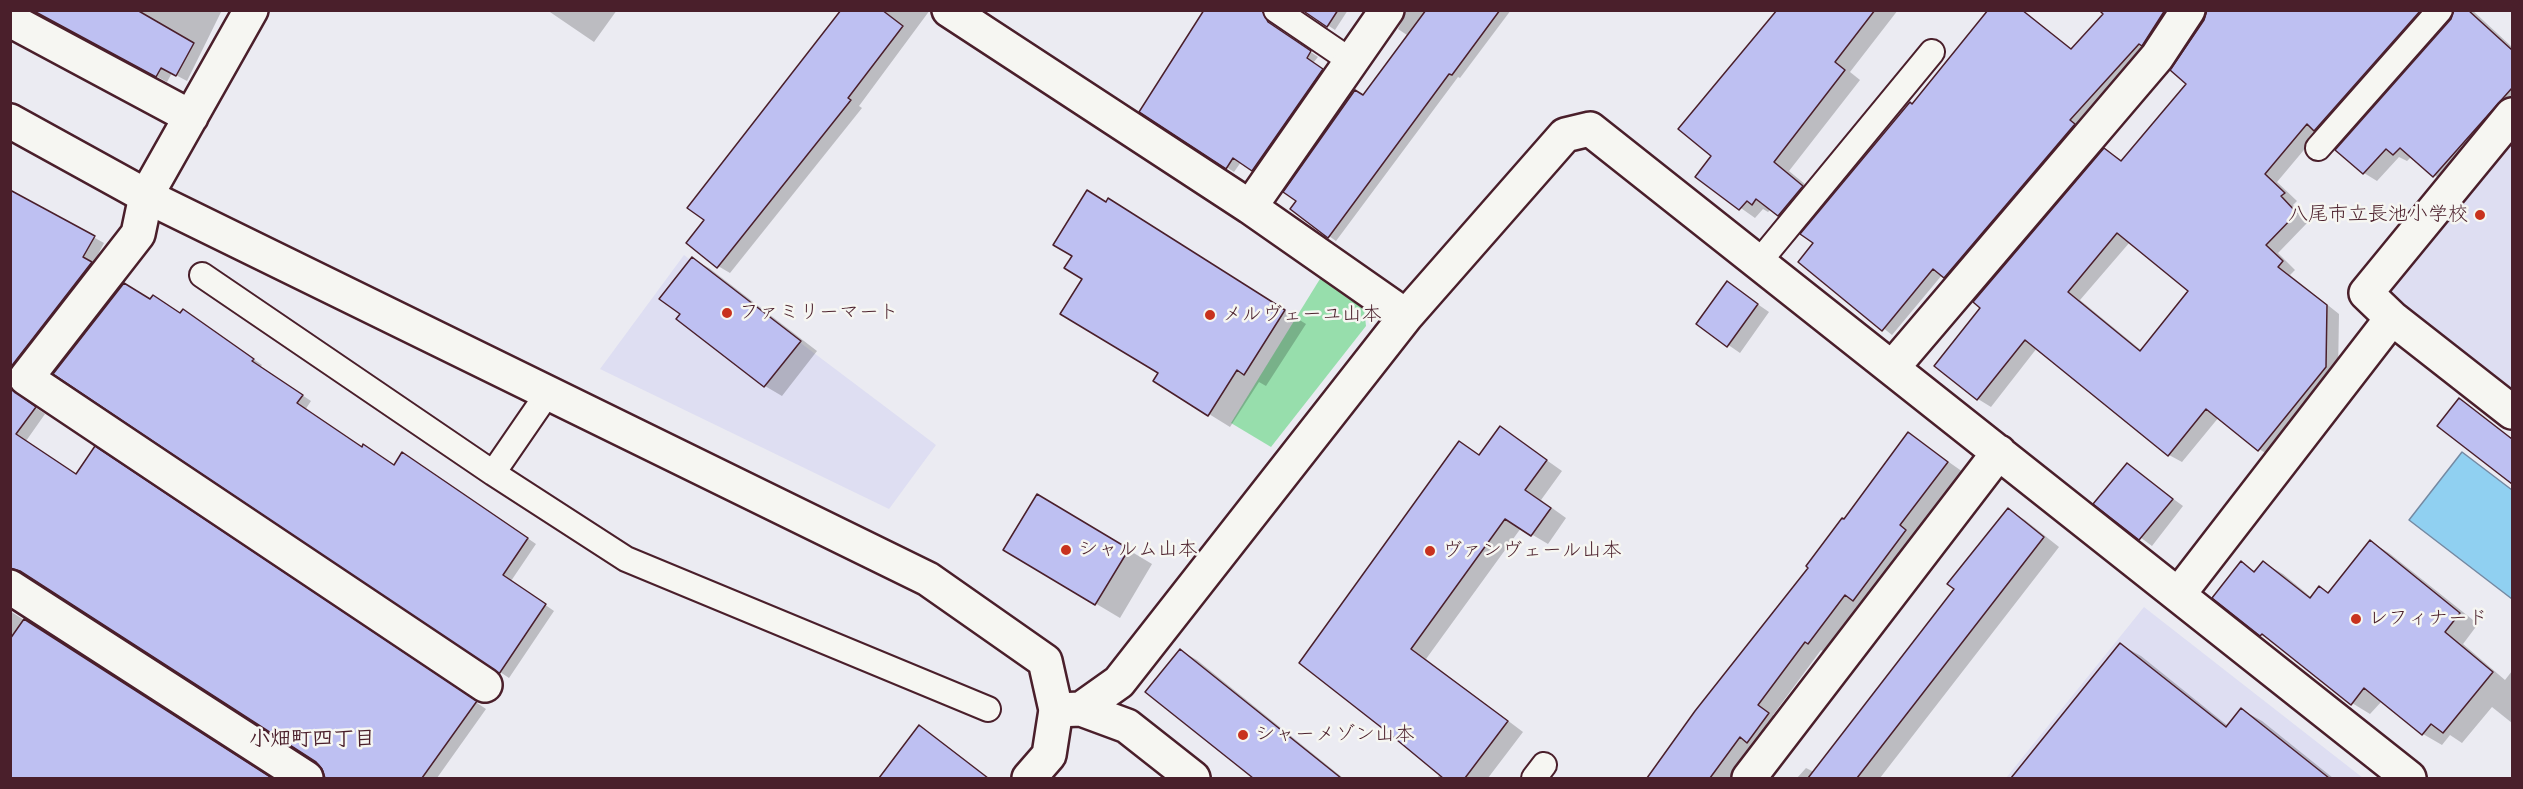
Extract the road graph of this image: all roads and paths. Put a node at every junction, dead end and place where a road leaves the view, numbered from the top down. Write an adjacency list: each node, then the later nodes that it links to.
1 (250, 10): 11 (street)
2 (949, 10): 15 (street)
3 (1276, 10): 9 (lane)
4 (1387, 10): 9 (street)
5 (2188, 10): 20 (street)
6 (2440, 10): 13 (lane)
7 (10, 20): 11 (street)
8 (1932, 52): 16 (lane)
9 (1351, 61): 15 (street)
10 (2512, 115): 19 (street)
11 (191, 117): 14 (street)
12 (10, 122): 14 (street)
13 (2318, 148)
14 (146, 196): 21 (street); 22 (street)
15 (1250, 207): 18 (street)
16 (1758, 263): 18 (street); 20 (street)
17 (202, 275): 25 (lane)
18 (1406, 316): 30 (street)
19 (2392, 318): 23 (street); 27 (street)
20 (1892, 368): 24 (street)
21 (18, 376): 28 (street)
22 (548, 393): 25 (lane); 30 (street)
23 (2512, 412)
24 (1999, 452): 27 (street); 34 (street)
25 (493, 473): 29 (lane)
26 (10, 587): 31 (street)
27 (2178, 595): 35 (street)
28 (485, 685)
29 (988, 709)
30 (1069, 709): 32 (street); 33 (street)
31 (306, 778)
32 (1029, 778)
33 (1193, 778)
34 (1749, 778)
35 (2409, 778)

